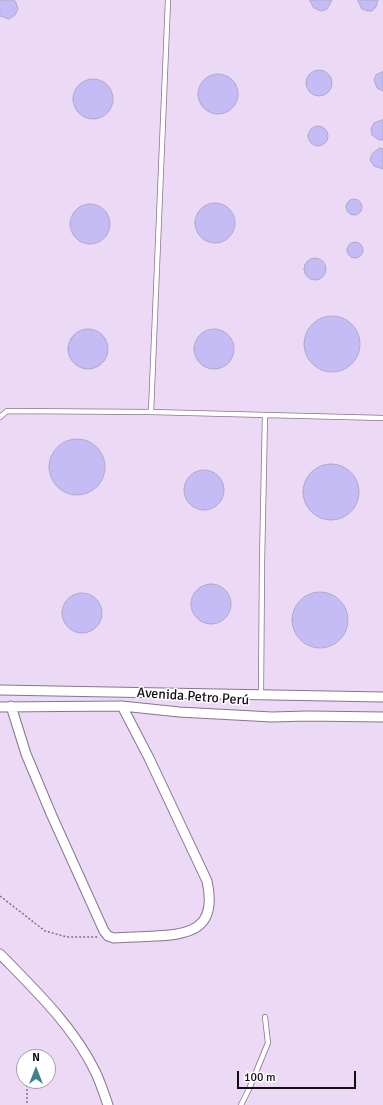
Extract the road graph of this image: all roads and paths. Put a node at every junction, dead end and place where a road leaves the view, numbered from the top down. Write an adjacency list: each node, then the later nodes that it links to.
1 (168, 0): 2 (lane)
2 (151, 412): 3 (lane); 4 (lane)
3 (265, 415): 5 (lane); 7 (lane)
4 (0, 416)
5 (383, 418)
6 (0, 690): 7 (street)
7 (261, 694): 8 (street)
8 (383, 697)
9 (11, 706): 10 (street, Avenida Petro Perú); 11 (street, Avenida Petro Perú); 14 (street)
10 (122, 706): 12 (street, Avenida Petro Perú); 14 (street)
11 (0, 707)
12 (383, 717)
13 (0, 896): 14 (path)
14 (108, 936)
15 (0, 954): 19 (street)
16 (265, 1017): 20 (lane)
17 (27, 1089): 18 (path)
18 (27, 1105)
19 (108, 1105)
20 (241, 1105)

